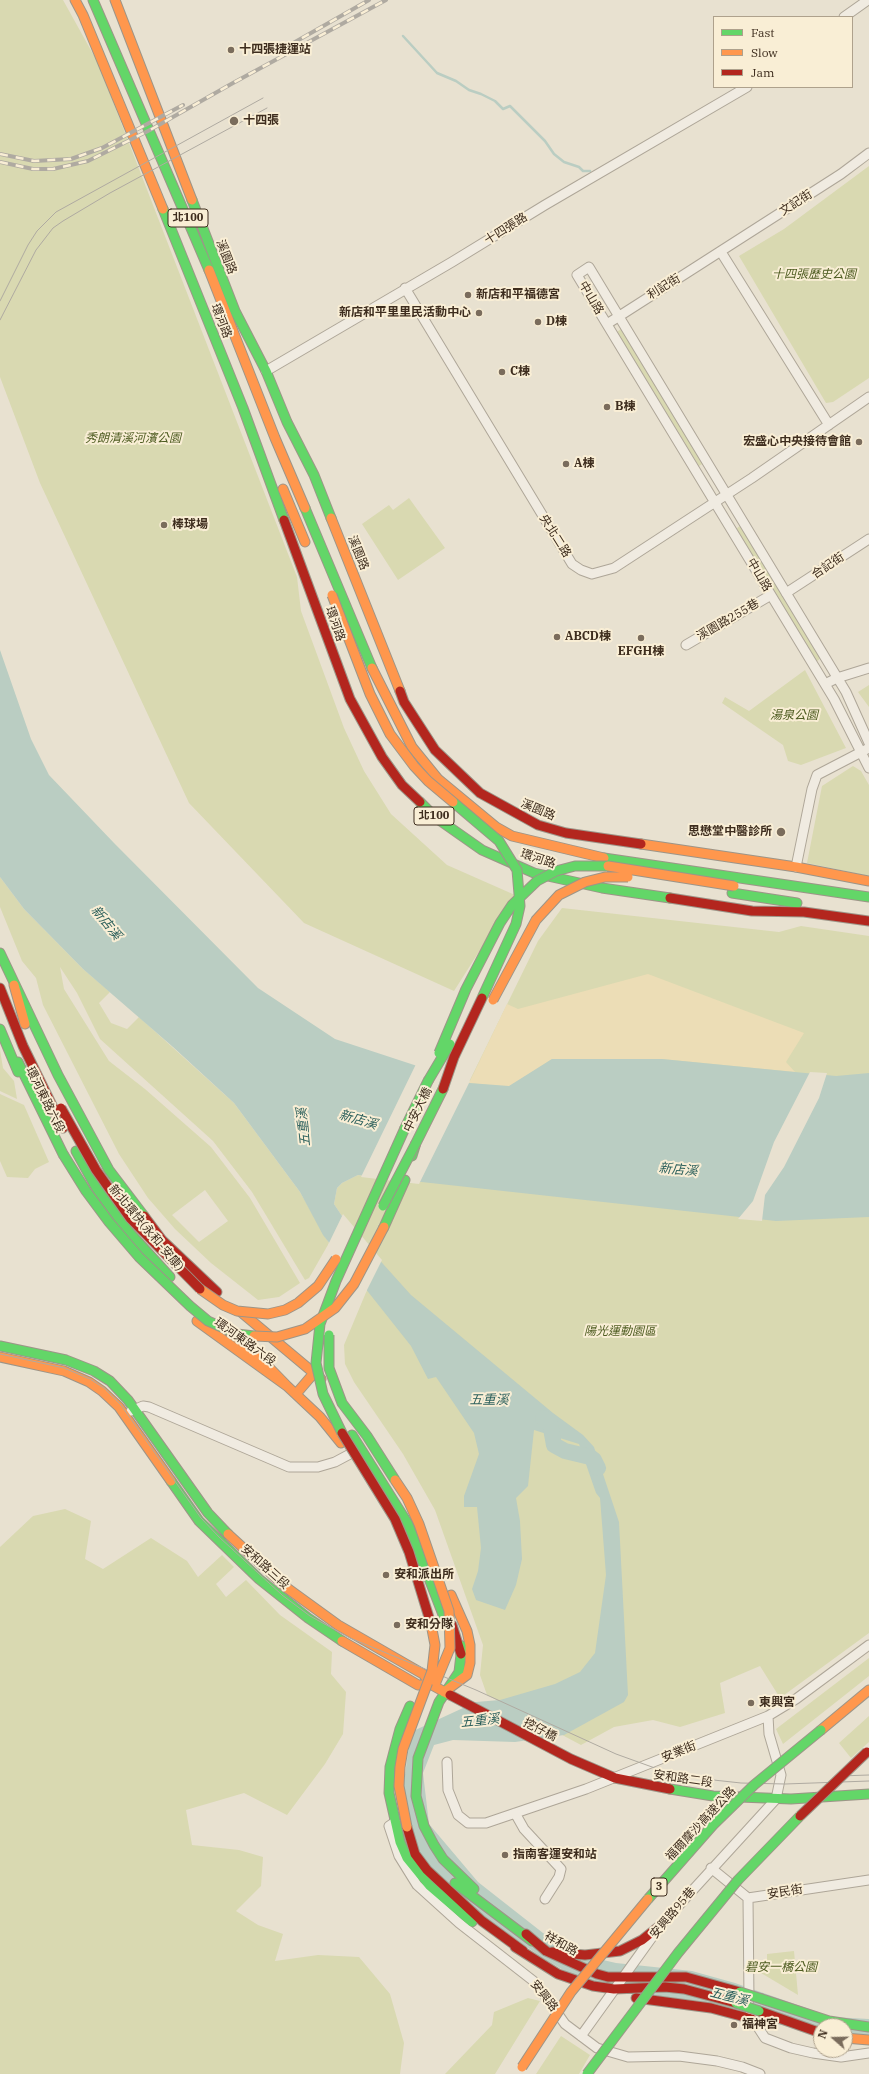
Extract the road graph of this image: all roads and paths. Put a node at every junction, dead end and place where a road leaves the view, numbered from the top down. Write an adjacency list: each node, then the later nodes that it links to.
1 (75, 0): 14 (main road, 環河路 / 北100)
2 (93, 0): 16 (main road, 環河路 / 北100)
3 (115, 0): 12 (main road, 溪園路)
4 (868, 0): 5 (street)
5 (845, 16)
6 (745, 88): 9 (street, 十四張路)
7 (869, 153): 8 (street, 文記街)
8 (721, 252): 10 (street, 利記街); 15 (street)
9 (405, 288): 12 (street, 十四張路); 18 (street, 央北二路)
10 (618, 315): 11 (street, 利記街); 11 (street, 中山路); 17 (street, 中山路)
11 (606, 324): 18 (street, 中山路)
12 (266, 371): 32 (main road, 溪園路)
13 (869, 397): 15 (street, 央北二路)
14 (243, 408): 20 (main road); 37 (main road, 環河路 / 北100)
15 (829, 424): 17 (street, 央北二路)
16 (276, 438): 22 (main road); 35 (main road, 環河路 / 北100)
17 (726, 494): 18 (street, 央北二路); 21 (street, 中山路)
18 (714, 502): 23 (street, 中山路)
19 (869, 539): 21 (street, 合記街)
20 (309, 553)
21 (786, 593): 26 (street, 中山路)
22 (326, 594): 48 (main road, bridge); 49 (main road, bridge)
23 (771, 595): 24 (street, 溪園路255巷); 27 (street, 中山路)
24 (686, 645)
25 (869, 668): 26 (street)
26 (837, 678): 27 (street); 28 (street, 中山路)
27 (825, 684): 30 (street, 中山路)
28 (869, 743)
29 (869, 748): 30 (street)
30 (860, 753): 31 (street, 中山路); 32 (street)
31 (869, 768)
32 (796, 867): 33 (main road, 溪園路)
33 (869, 881)
34 (733, 889): 36 (main road); 38 (main road); 44 (main road, bridge); 48 (main road, bridge)
35 (869, 897)
36 (808, 898)
37 (752, 911): 39 (main road, 環河路 / 北100); 40 (main road)
38 (869, 914)
39 (869, 921)
40 (869, 929)
41 (0, 953): 42 (main road, 環河東路六段)
42 (14, 985): 50 (main road, bridge); 54 (main road, 環河東路六段)
43 (0, 988): 55 (main road, 新北環快(永和-安康))
44 (488, 1009)
45 (0, 1020): 51 (main road, bridge)
46 (0, 1029): 55 (main road, 環河東路六段)
47 (470, 1047): 49 (main road, bridge)
48 (428, 1081): 50 (main road, 中安大橋)
49 (443, 1089): 51 (main road, 中安大橋)
50 (405, 1128): 59 (main road, bridge)
51 (416, 1143): 57 (main road, bridge)
52 (0, 1346): 58 (main road, 安和路三段)
53 (0, 1357): 60 (main road, 安和路三段)
54 (314, 1373): 56 (main road); 62 (main road, 環河東路六段)
55 (287, 1386): 56 (main road, 環河東路六段)
56 (296, 1394): 61 (main road, 環河東路六段)
57 (342, 1403): 65 (main road, bridge); 85 (main road, bridge)
58 (134, 1409): 60 (street); 61 (street); 64 (main road, 安和路三段)
59 (332, 1410): 68 (main road); 85 (main road, bridge)
60 (125, 1416): 66 (main road, 安和路三段)
61 (350, 1454): 67 (main road, 環河東路六段)
62 (453, 1601): 65 (main road, 環河東路六段); 71 (main road, 環河東路六段)
63 (869, 1645): 75 (street, 安業街)
64 (384, 1652): 66 (main road); 67 (main road, 安和路三段)
65 (460, 1654): 71 (main road, 環河東路六段)
66 (378, 1663): 69 (main road, 安和路三段)
67 (423, 1674): 68 (main road, 安和路三段); 69 (main road, 環河東路六段)
68 (432, 1685): 69 (main road); 71 (main road, 安和路三段)
69 (418, 1686): 73 (main road)
70 (869, 1690): 105 (main road, 福爾摩沙高速公路 / 3, bridge)
71 (444, 1692): 72 (main road, 安和路三段); 76 (main road, 祥和路)
72 (456, 1699): 78 (main road, 挖仔橋)
73 (411, 1703): 74 (main road); 76 (main road)
74 (407, 1712): 76 (main road); 84 (main road)
75 (768, 1716): 80 (street, 安業街); 82 (street)
76 (432, 1717): 93 (main road, 祥和路)
77 (868, 1752): 106 (main road, bridge)
78 (571, 1759): 80 (main road, 安和路二段)
79 (447, 1762): 83 (street, 安業街)
80 (615, 1778): 82 (main road, 安和路二段); 83 (street, 安業街)
81 (869, 1794): 82 (main road, 安和路二段)
82 (776, 1799): 88 (street, 安興路95巷)
83 (515, 1813): 91 (street)
84 (395, 1822): 94 (main road); 101 (street, 安興路)
85 (410, 1827): 86 (main road); 94 (main road)
86 (424, 1850)
87 (432, 1859): 93 (main road)
88 (711, 1868): 90 (street); 92 (street, 安興路95巷)
89 (869, 1880): 90 (street, 安民街)
90 (748, 1898): 98 (street, bridge)
91 (545, 1900)
92 (662, 1924): 95 (main road); 96 (street, 安興路95巷)
93 (532, 1940): 95 (main road, 祥和路)
94 (523, 1951): 97 (main road)
95 (546, 1952): 96 (main road, 祥和路)
96 (624, 1977): 97 (street, 安興路95巷); 99 (main road, 祥和路, bridge)
97 (614, 1989): 98 (main road); 100 (main road, bridge); 101 (street, 安興路95巷)
98 (751, 2018): 104 (street)
99 (869, 2027)
100 (813, 2030)
101 (581, 2036): 107 (street, 安興路)
102 (853, 2039): 103 (main road)
103 (869, 2040)
104 (869, 2053)
105 (520, 2070)
106 (587, 2074)
107 (760, 2074)

